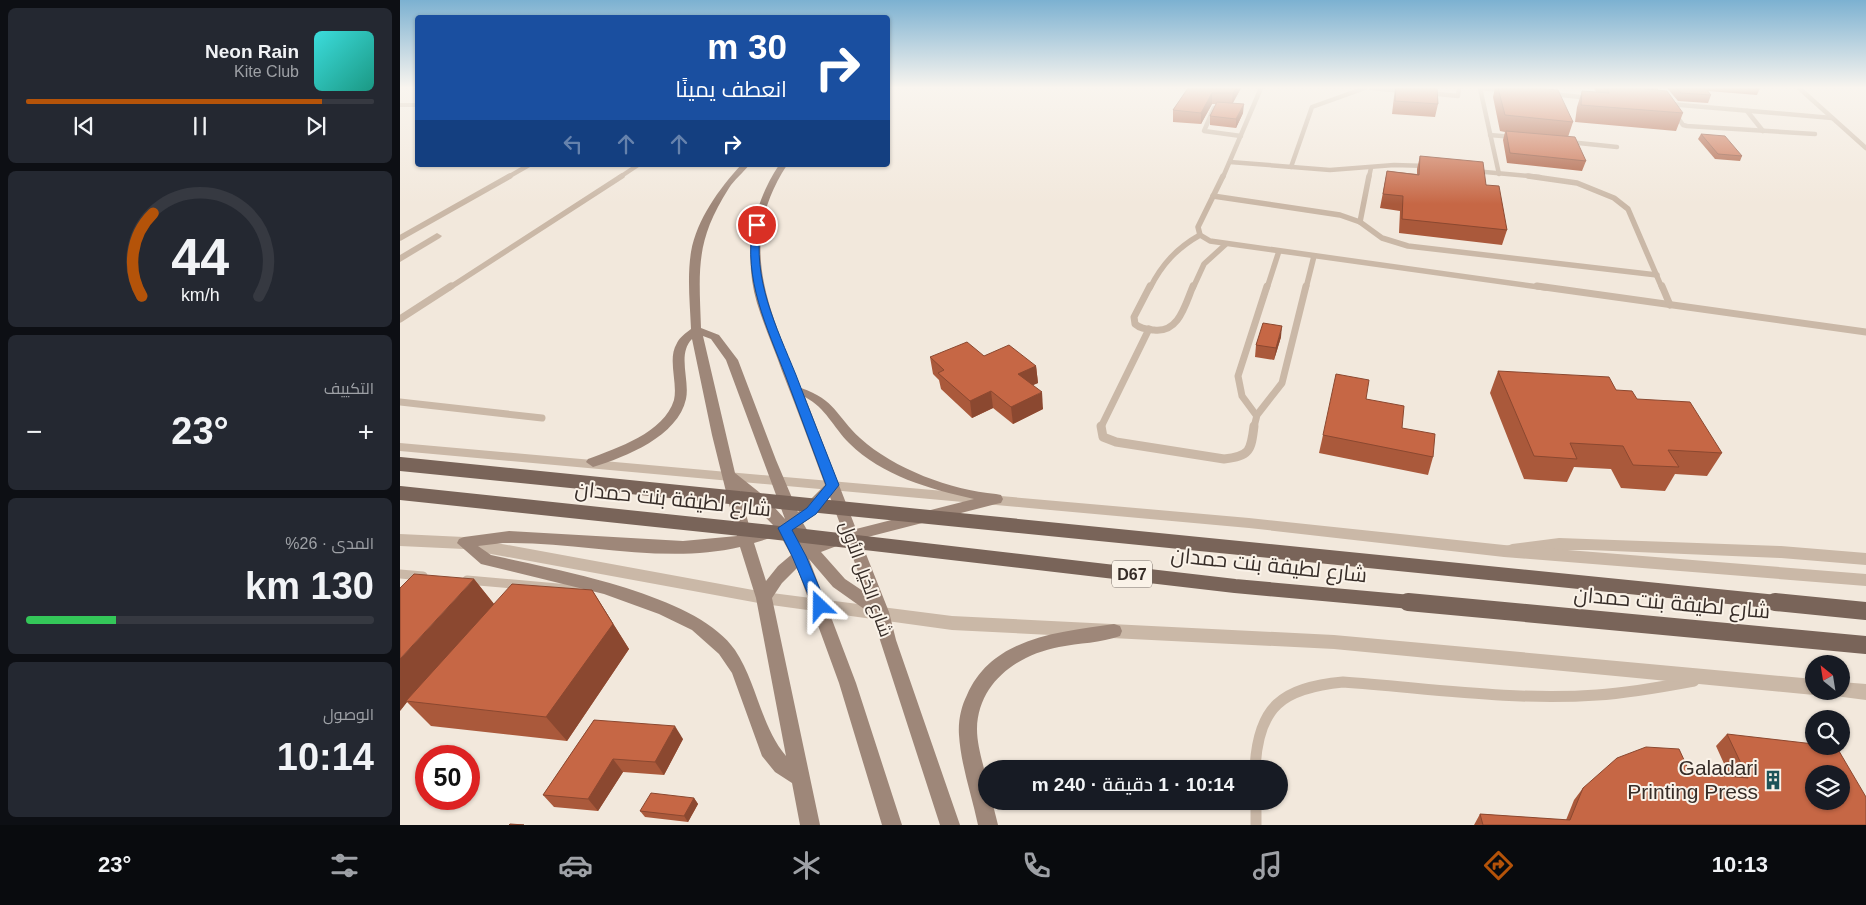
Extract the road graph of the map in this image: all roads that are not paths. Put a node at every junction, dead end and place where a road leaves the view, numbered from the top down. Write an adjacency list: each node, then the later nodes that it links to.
1 (1206, 126): 11 (lane)
2 (1245, 126): 11 (lane)
3 (1305, 126): 21 (lane)
4 (1488, 126): 10 (lane)
5 (1693, 126): 8 (lane)
6 (1759, 126): 8 (lane)
7 (1842, 126): 15 (lane)
8 (1763, 131): 9 (lane)
9 (1815, 134)
10 (1490, 135): 12 (lane); 25 (lane)
11 (1241, 136): 16 (lane)
12 (1519, 138)
13 (1558, 142): 14 (lane)
14 (1617, 147)
15 (1866, 148)
16 (1230, 162): 21 (lane); 26 (lane)
17 (525, 167): 30 (lane)
18 (635, 167): 37 (lane)
19 (742, 167): 39 (main road)
20 (782, 167): 41 (main road, شارع الخيل الأول)
21 (1291, 167): 22 (lane)
22 (1371, 168): 23 (lane); 27 (lane)
23 (1439, 168)
24 (1469, 171): 25 (lane)
25 (1499, 174): 35 (lane)
26 (1213, 196): 27 (lane); 28 (lane)
27 (1360, 222): 35 (lane)
28 (1200, 235): 31 (lane); 38 (lane)
29 (437, 236): 34 (street)
30 (400, 238)
31 (1226, 244): 32 (lane); 38 (lane)
32 (1280, 252): 33 (lane); 43 (lane)
33 (1314, 256): 36 (lane); 43 (lane)
34 (400, 259)
35 (1657, 275): 36 (lane)
36 (1670, 305): 40 (lane)
37 (400, 319)
38 (1149, 329): 43 (lane)
39 (696, 330): 46 (main road); 48 (main road); 49 (main road)
40 (1866, 332)
41 (796, 390): 50 (main road, شارع الخيل الأول); 52 (main road)
42 (400, 402): 44 (lane)
43 (1256, 415)
44 (542, 418)
45 (400, 447): 46 (street, شارع لطيفة بنت حمدان)
46 (593, 462): 48 (street, شارع لطيفة بنت حمدان)
47 (400, 464): 68 (main road, شارع لطيفة بنت حمدان / D67, bridge)
48 (728, 475): 49 (street, شارع لطيفة بنت حمدان); 53 (main road); 56 (main road)
49 (778, 480): 50 (street, شارع لطيفة بنت حمدان); 53 (main road)
50 (833, 485): 52 (street, شارع لطيفة بنت حمدان); 53 (main road); 54 (main road, شارع الخيل الأول)
51 (400, 493): 71 (main road, شارع لطيفة بنت حمدان / D67, bridge)
52 (996, 500): 54 (main road); 58 (street, شارع لطيفة بنت حمدان)
53 (790, 525): 56 (main road); 59 (main road)
54 (850, 536): 59 (main road); 69 (main road, شارع الخيل الأول)
55 (400, 540): 57 (street)
56 (746, 541): 57 (main road); 66 (main road)
57 (464, 543): 65 (main road); 66 (street)
58 (1504, 551): 60 (street); 64 (street, شارع لطيفة بنت حمدان)
59 (805, 552): 66 (main road); 67 (main road); 69 (main road)
60 (1866, 559)
61 (400, 574): 62 (lane)
62 (437, 577)
63 (455, 579): 65 (lane)
64 (1866, 580)
65 (605, 588): 77 (main road)
66 (764, 598): 67 (street); 77 (main road)
67 (820, 606): 69 (street); 80 (main road)
68 (1866, 611)
69 (880, 612): 70 (street); 81 (main road, شارع الخيل الأول)
70 (1114, 631): 72 (street); 82 (main road)
71 (1866, 645)
72 (1715, 677): 73 (street); 76 (lane)
73 (1805, 686)
74 (1850, 691): 75 (street)
75 (1866, 692)
76 (1255, 760)
77 (799, 777): 79 (main road)
78 (1256, 810): 83 (lane)
79 (810, 825)
80 (892, 825)
81 (950, 825)
82 (988, 825)
83 (1256, 825)

